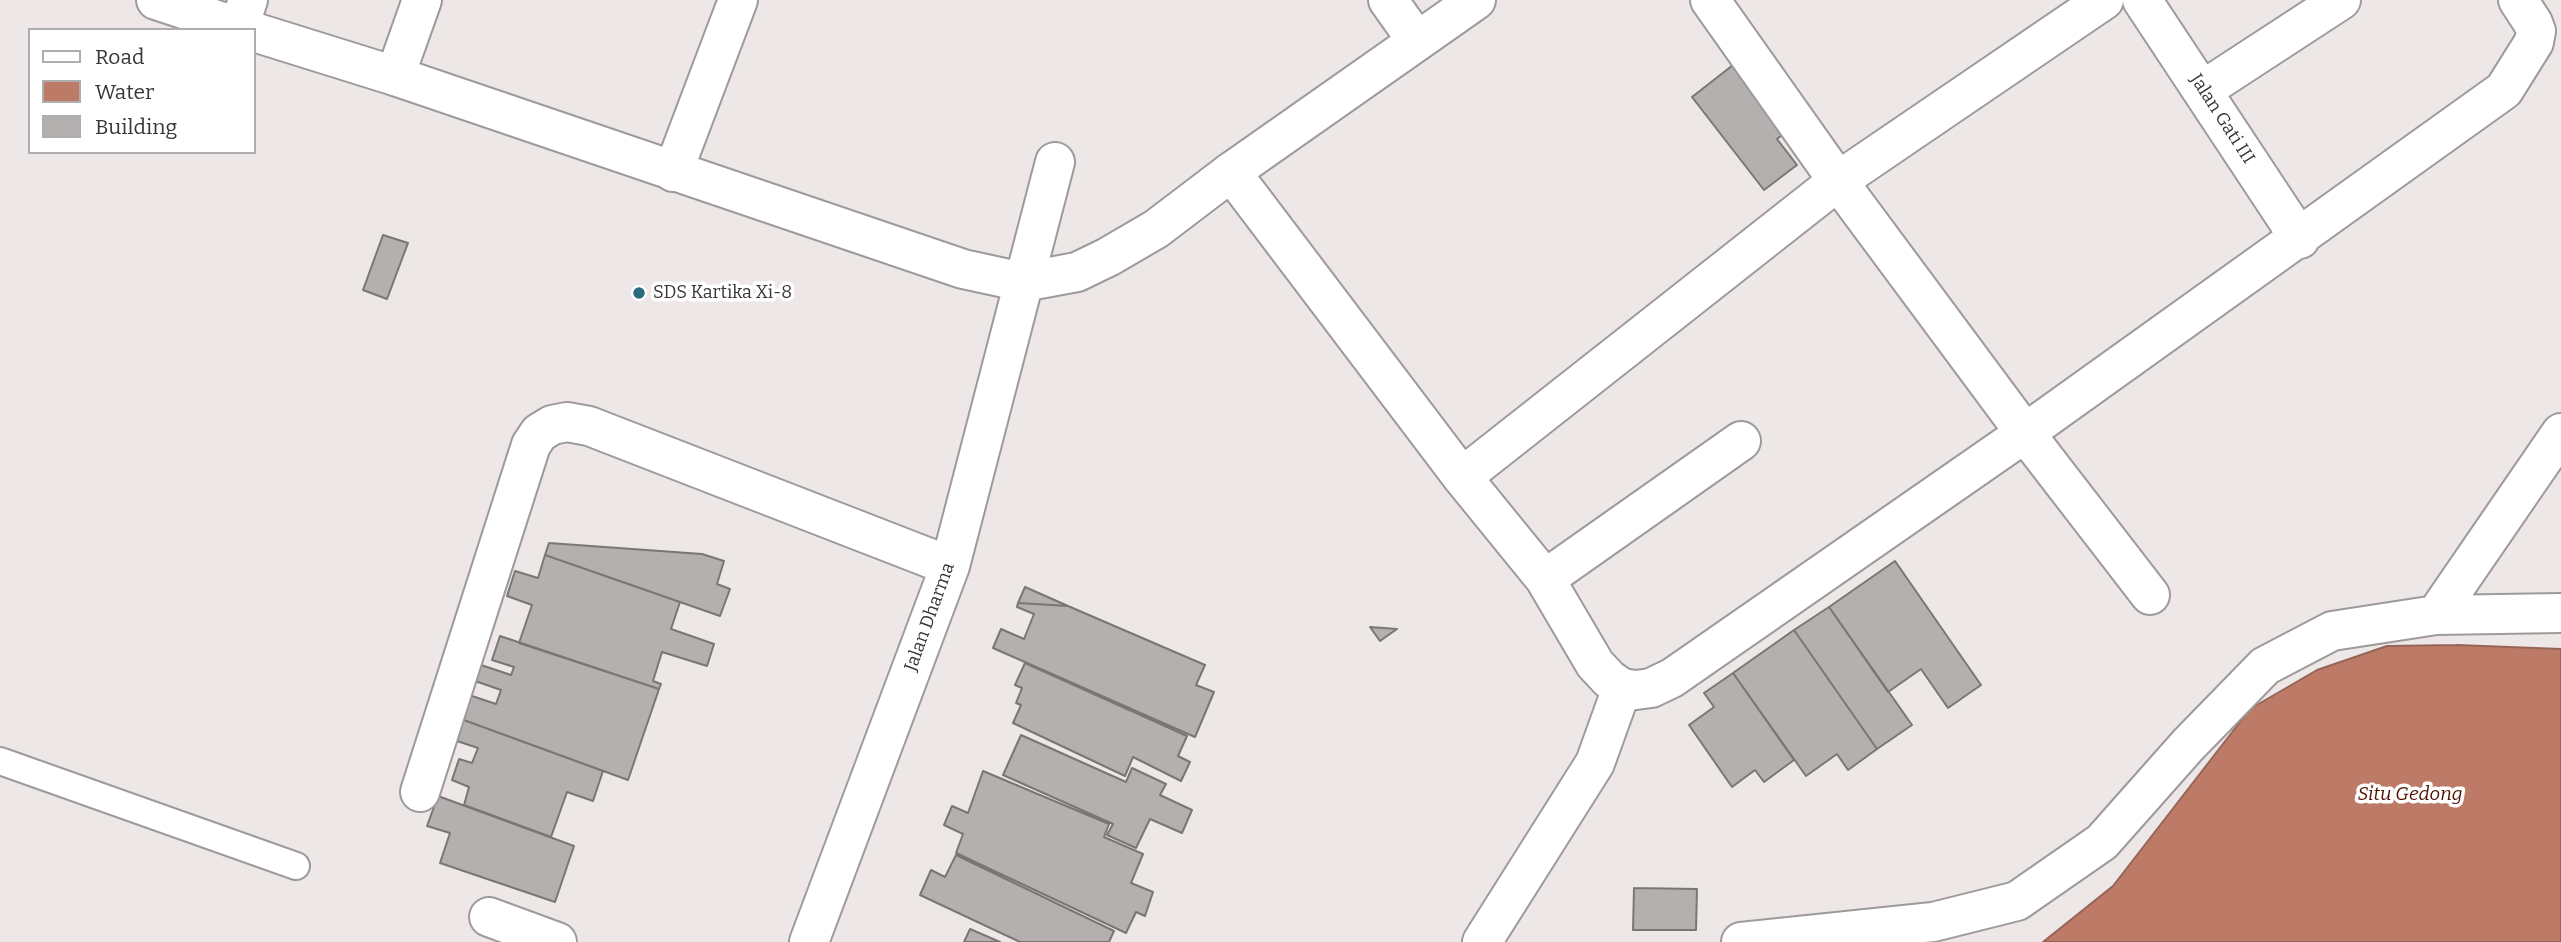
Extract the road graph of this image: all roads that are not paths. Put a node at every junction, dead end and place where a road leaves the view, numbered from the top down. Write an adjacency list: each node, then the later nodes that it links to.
1 (156, 0): 11 (street)
2 (422, 0): 13 (street)
3 (738, 0): 16 (street)
4 (1388, 0): 12 (street)
5 (1476, 0): 12 (street)
6 (1710, 0): 18 (street)
7 (2104, 0): 18 (street)
8 (2142, 0): 14 (street, Jalan Gati III)
9 (2341, 0): 14 (street)
10 (2518, 0): 19 (street)
11 (247, 22): 13 (street)
12 (1417, 41): 17 (street)
13 (395, 76): 16 (street)
14 (2203, 90): 19 (street, Jalan Gati III)
15 (1055, 162): 20 (street, Jalan Dharma)
16 (673, 172): 20 (street)
17 (1231, 172): 20 (street); 24 (street)
18 (1838, 181): 21 (street); 24 (street)
19 (2300, 239): 21 (street)
20 (1023, 282): 25 (street, Jalan Dharma)
21 (2025, 433): 27 (street); 30 (street)
22 (2561, 433): 29 (street)
23 (1741, 441): 26 (street)
24 (1462, 477): 26 (street)
25 (950, 566): 32 (street); 36 (street, Jalan Dharma)
26 (1545, 579): 30 (street)
27 (2150, 595)
28 (2561, 613): 29 (street)
29 (2436, 615): 38 (street)
30 (1622, 688): 37 (street)
31 (0, 761): 33 (lane)
32 (420, 792)
33 (296, 866)
34 (489, 917): 35 (street)
35 (557, 942)
36 (809, 942)
37 (1482, 942)
38 (1741, 942)

